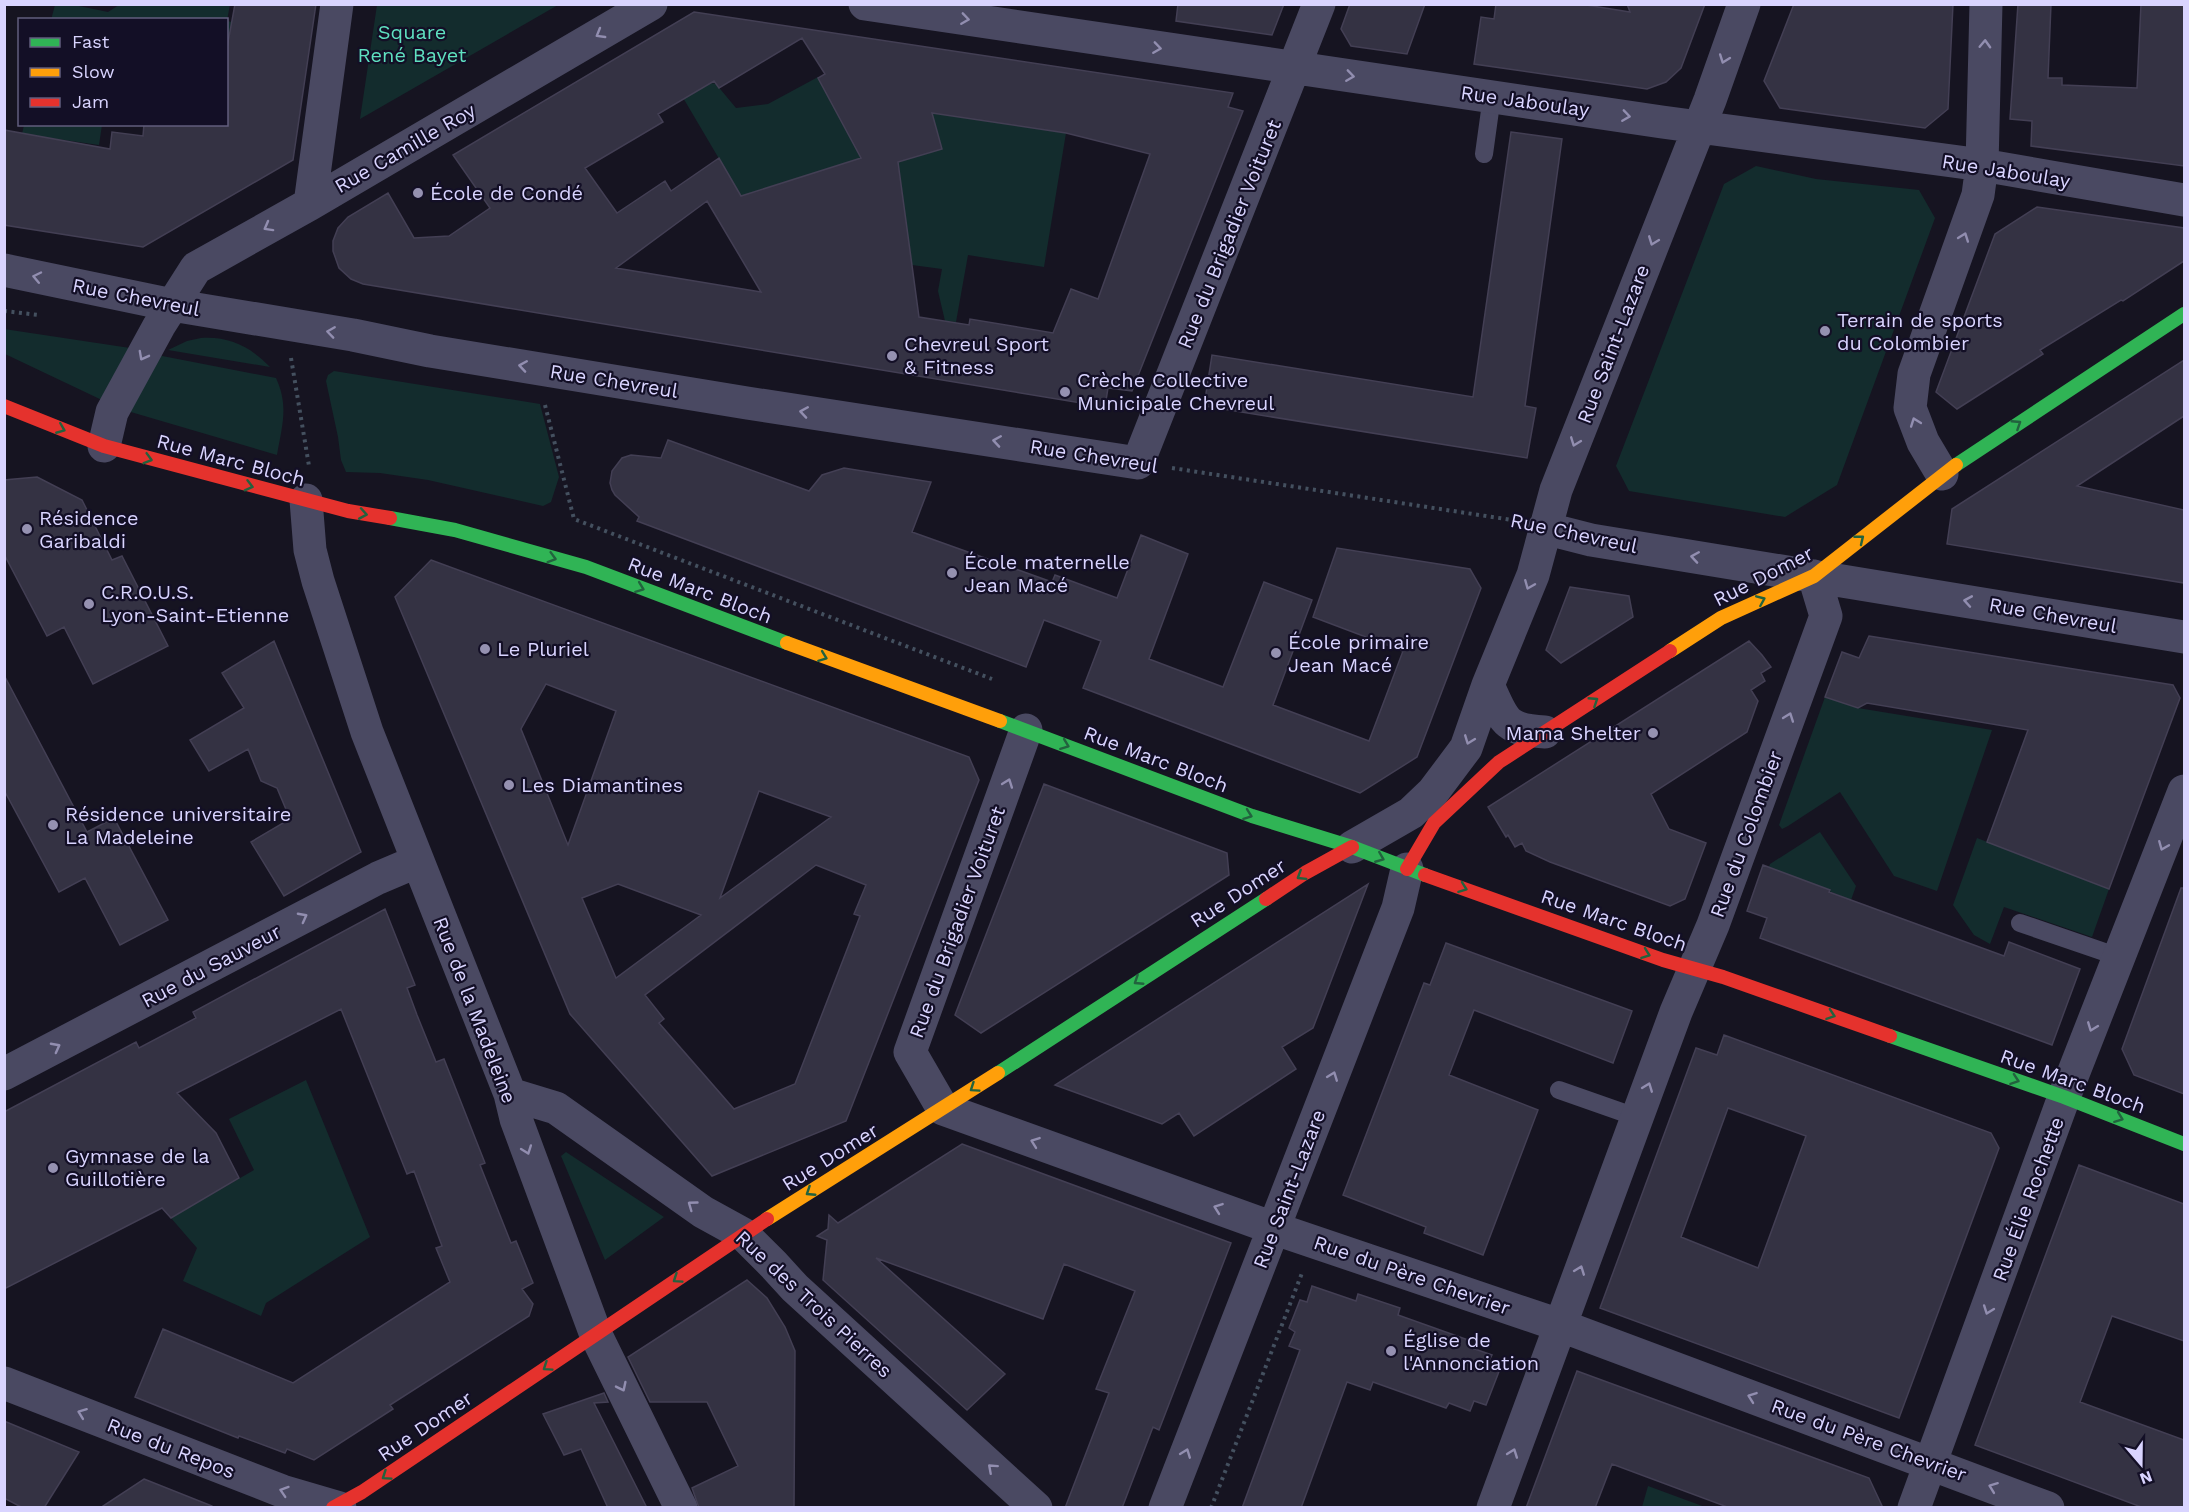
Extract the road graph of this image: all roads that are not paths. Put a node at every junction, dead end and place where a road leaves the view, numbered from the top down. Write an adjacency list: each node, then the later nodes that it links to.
1 (337, 4): 13 (street)
2 (651, 4): 13 (street, Rue Camille Roy, one-way to 13)
3 (865, 4): 7 (street, Rue Jaboulay, one-way to 7)
4 (1318, 4): 7 (street, Rue du Brigadier Voituret)
5 (1744, 4): 9 (street, Rue Saint-Lazare, one-way to 9)
6 (1986, 4): 11 (street, one-way to 6)
7 (1295, 68): 8 (street, Rue Jaboulay, one-way to 8); 19 (street, Rue du Brigadier Voituret)
8 (1492, 96): 9 (street, Rue Jaboulay, one-way to 9); 10 (lane)
9 (1698, 126): 11 (street, Rue Jaboulay); 22 (street, Rue Saint-Lazare, one-way to 22)
10 (1484, 154)
11 (1982, 165): 12 (street, Rue Jaboulay); 20 (street, one-way to 11)
12 (2184, 200)
13 (310, 204): 15 (street, Rue Camille Roy, one-way to 15)
14 (4, 270): 15 (street, Rue Chevreul, one-way to 14)
15 (172, 305): 18 (street, Rue Camille Roy, one-way to 18); 19 (street, Rue Chevreul, one-way to 15)
16 (2184, 314): 20 (main road, Rue Domer, one-way to 16)
17 (4, 406): 18 (main road, one-way to 18)
18 (104, 447): 21 (main road, Rue Marc Bloch, one-way to 21)
19 (1138, 463)
20 (1942, 474): 23 (main road, Rue Domer, one-way to 20)
21 (306, 500): 26 (main road, Rue Marc Bloch, one-way to 26); 30 (street, Rue de la Madeleine)
22 (1544, 528): 23 (street, Rue Chevreul, one-way to 22); 25 (street, Rue Saint-Lazare, one-way to 25)
23 (1814, 576): 24 (street, Rue Chevreul, one-way to 23); 27 (main road, Rue Domer, one-way to 23); 34 (street, Rue du Colombier, one-way to 23)
24 (2184, 637)
25 (1488, 685): 27 (street); 29 (street, Rue Saint-Lazare, one-way to 29)
26 (1026, 730): 29 (main road, Rue Marc Bloch, one-way to 29); 39 (street, Rue du Brigadier Voituret, one-way to 26)
27 (1545, 732): 31 (main road, Rue Domer)
28 (2184, 791): 33 (street, Rue Élie Rochette, one-way to 33)
29 (1352, 847): 31 (main road, Rue Marc Bloch, one-way to 31); 39 (main road, Rue Domer, one-way to 39)
30 (418, 861): 35 (street, Rue du Sauveur, one-way to 30); 37 (street, Rue de la Madeleine)
31 (1407, 869): 34 (main road, Rue Marc Bloch, one-way to 34); 42 (street, Rue Saint-Lazare, one-way to 31)
32 (2020, 923): 33 (lane)
33 (2119, 957): 38 (street, Rue Élie Rochette, one-way to 38)
34 (1695, 969): 38 (main road, Rue Marc Bloch, one-way to 38); 40 (street, Rue du Colombier, one-way to 34)
35 (4, 1074)
36 (1559, 1090): 40 (lane)
37 (510, 1094): 43 (street, Rue des Trois Pierres, one-way to 37); 45 (street, Rue de la Madeleine, one-way to 45)
38 (2064, 1097): 41 (main road, Rue Marc Bloch, one-way to 41); 47 (street, Rue Élie Rochette, one-way to 47)
39 (943, 1109): 42 (street, Rue du Père Chevrier, one-way to 39); 43 (main road, Rue Domer, one-way to 43)
40 (1636, 1118): 44 (street, Rue du Colombier, one-way to 40)
41 (2184, 1144)
42 (1274, 1228): 44 (street, Rue du Père Chevrier); 51 (street, Rue Saint-Lazare, one-way to 42)
43 (743, 1234): 45 (main road, Rue Domer, one-way to 45); 50 (street, Rue des Trois Pierres, one-way to 43)
44 (1559, 1325): 47 (street, Rue du Père Chevrier, one-way to 44); 52 (street, Rue du Colombier, one-way to 44)
45 (596, 1335): 48 (main road, Rue Domer, one-way to 48); 49 (street, Rue de la Madeleine, one-way to 49)
46 (4, 1383): 48 (street, Rue du Repos, one-way to 46)
47 (1931, 1463): 53 (street, Rue Élie Rochette); 54 (street, Rue du Père Chevrier, one-way to 47)
48 (336, 1507)
49 (681, 1508)
50 (1036, 1508)
51 (1165, 1508)
52 (1493, 1508)
53 (1914, 1508)
54 (2048, 1508)

